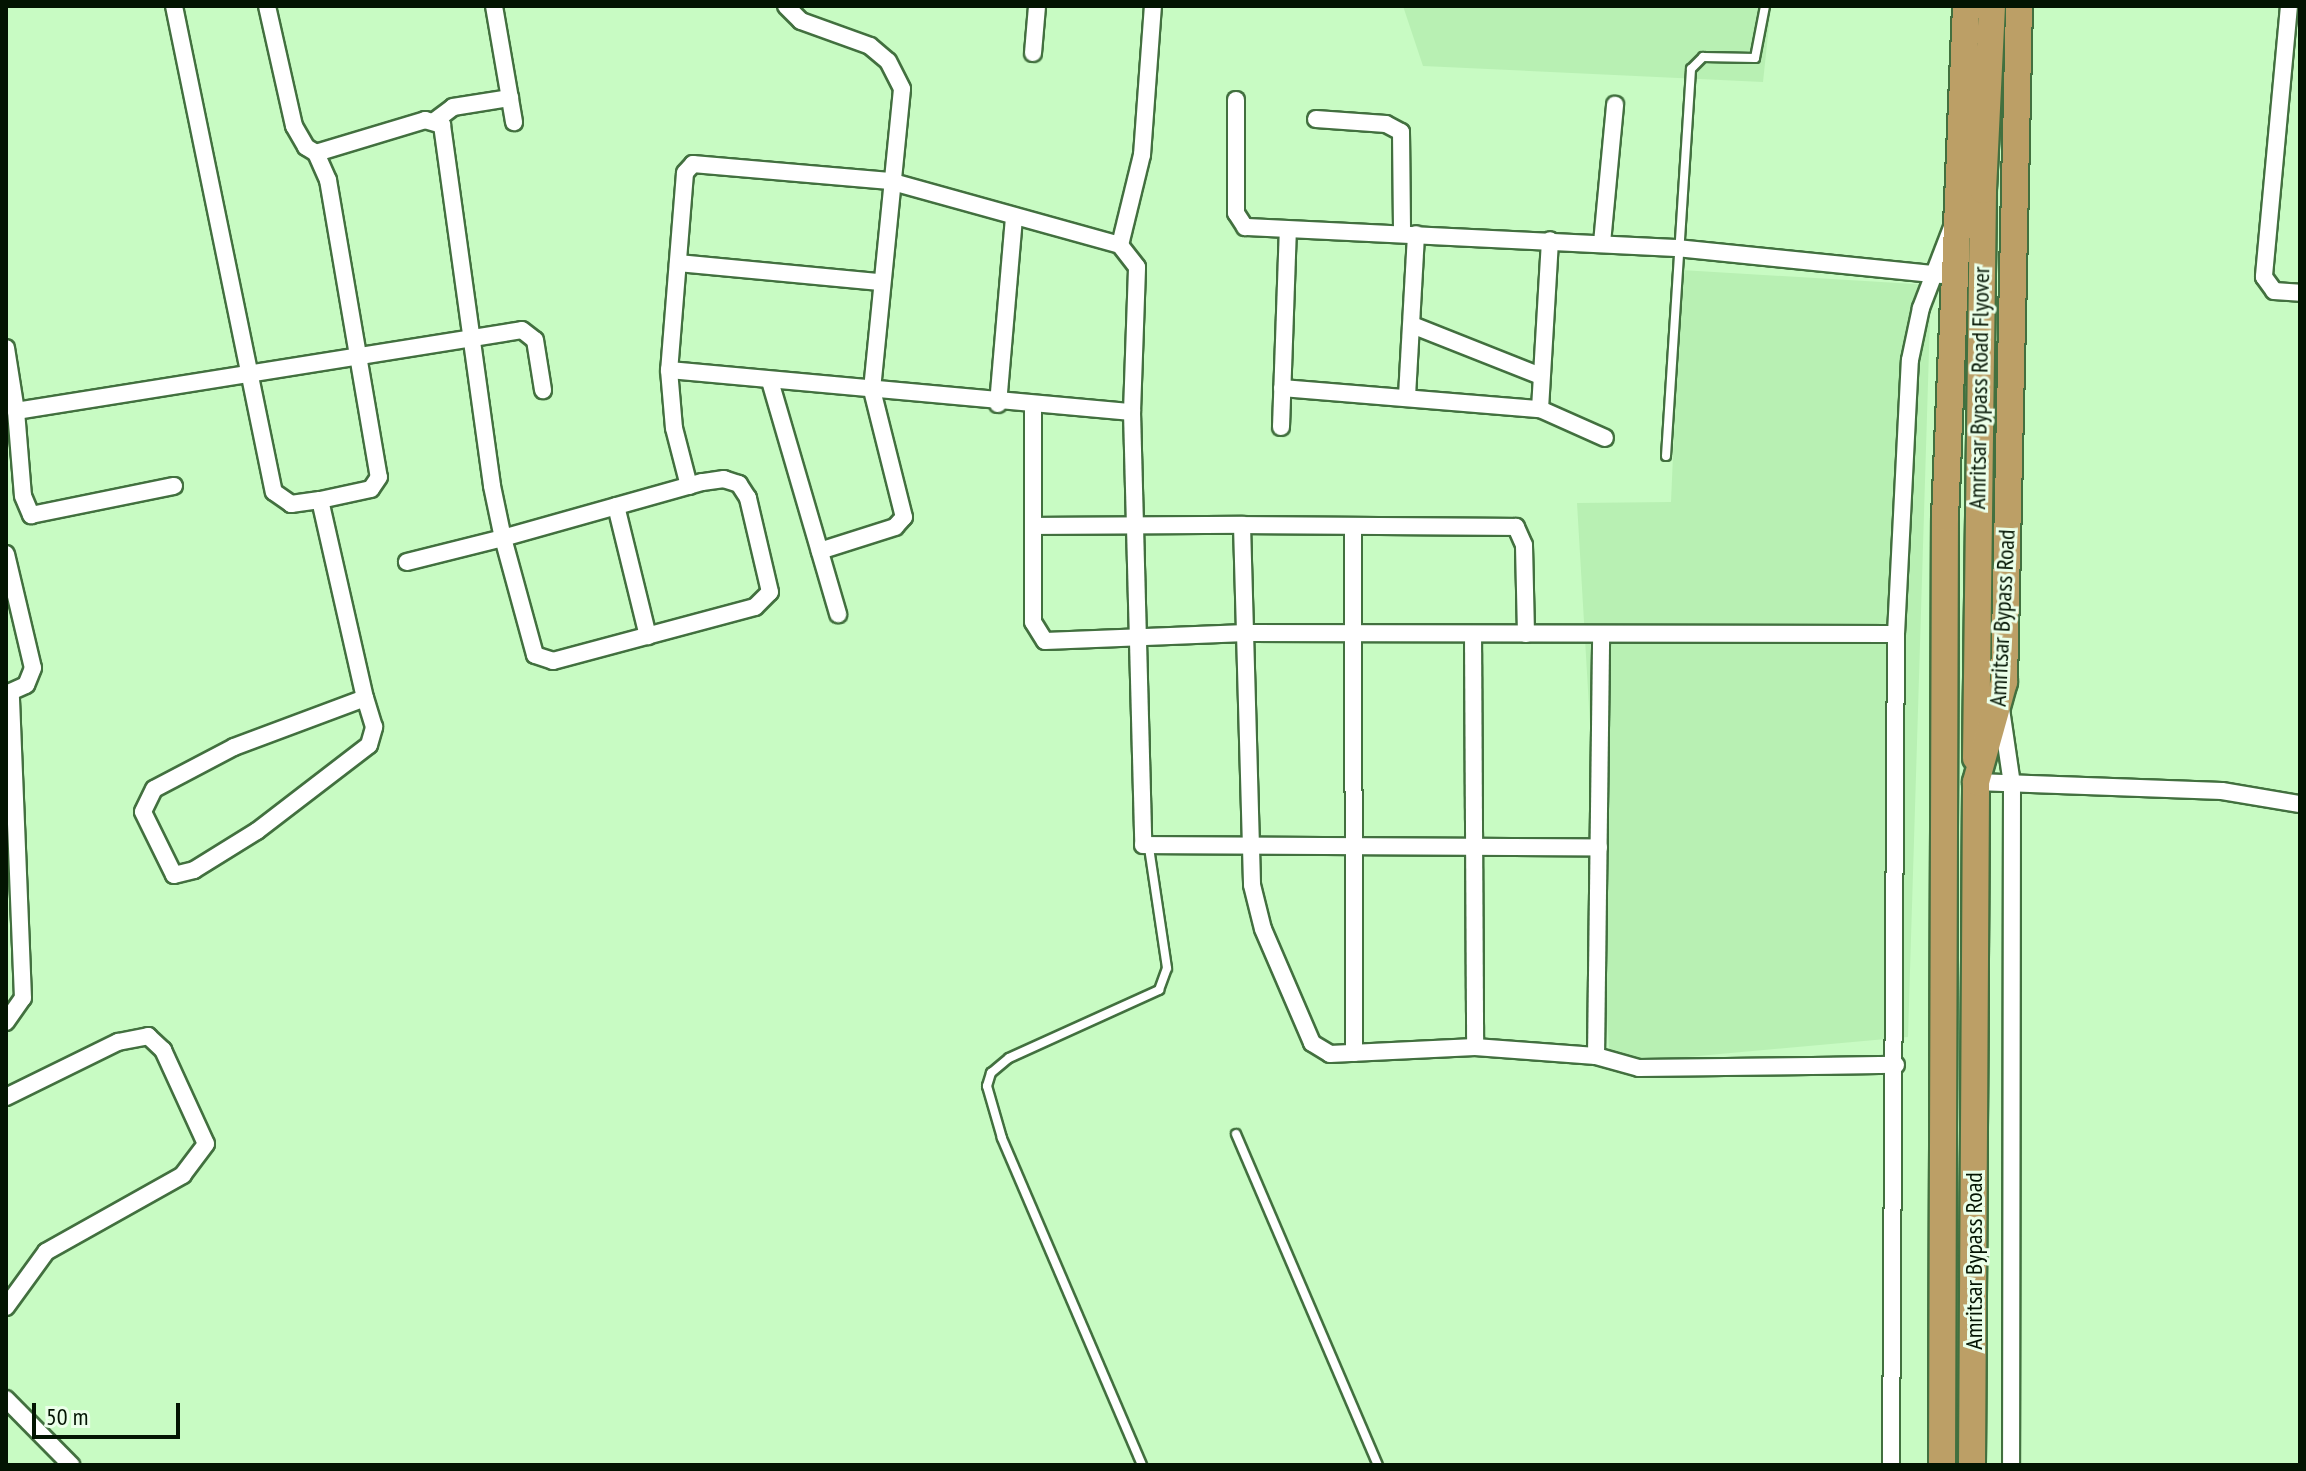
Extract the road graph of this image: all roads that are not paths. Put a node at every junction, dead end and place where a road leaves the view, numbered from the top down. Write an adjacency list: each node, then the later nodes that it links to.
1 (174, 6): 36 (street)
2 (267, 6): 19 (street)
3 (494, 6): 13 (street)
4 (786, 6): 20 (street)
5 (1037, 6): 12 (street)
6 (1153, 6): 26 (street)
7 (1765, 6): 27 (lane)
8 (1966, 6): 29 (highway, Amritsar Bypass Road)
9 (1992, 6): 76 (highway, Amritsar Bypass Road Flyover)
10 (2019, 6): 75 (highway, Amritsar Bypass Road)
11 (2289, 6): 31 (street)
12 (1033, 53)
13 (510, 98): 17 (street); 18 (street)
14 (1236, 100): 22 (street)
15 (1615, 105): 25 (street)
16 (1316, 119): 23 (street)
17 (436, 120): 19 (street); 33 (street)
18 (514, 122)
19 (316, 153): 35 (street)
20 (890, 181): 21 (street); 28 (street); 30 (street)
21 (1014, 218): 26 (street); 44 (street)
22 (1288, 231): 23 (street); 40 (street)
23 (1409, 234): 24 (street); 32 (street)
24 (1550, 240): 25 (street); 38 (street)
25 (1602, 243): 27 (street)
26 (1120, 245): 48 (street)
27 (1677, 248): 29 (street); 51 (lane)
28 (678, 263): 30 (street); 37 (street)
29 (1944, 275): 69 (street); 98 (highway, Amritsar Bypass Road)
30 (880, 282): 42 (street)
31 (2300, 293)
32 (1412, 325): 38 (street); 43 (street)
33 (473, 334): 35 (street); 41 (street); 60 (street)
34 (6, 348): 47 (street)
35 (359, 352): 36 (street); 54 (street)
36 (249, 370): 47 (street); 54 (street)
37 (669, 370): 39 (street); 53 (street)
38 (1538, 375): 46 (street)
39 (770, 381): 42 (street); 61 (street)
40 (1282, 388): 43 (street); 49 (street)
41 (543, 390)
42 (872, 390): 44 (street); 61 (street)
43 (1407, 396): 46 (street)
44 (998, 404): 45 (street)
45 (1033, 406): 48 (street); 58 (street)
46 (1540, 409): 50 (street)
47 (16, 411): 52 (street)
48 (1132, 412): 56 (street)
49 (1281, 427)
50 (1605, 438)
51 (1666, 456)
52 (174, 486)
53 (689, 486): 55 (street); 70 (street)
54 (320, 500): 74 (street)
55 (616, 506): 60 (street); 70 (street)
56 (1132, 525): 57 (street); 58 (street); 72 (street)
57 (1242, 525): 59 (street); 65 (street)
58 (1033, 526): 72 (street)
59 (1353, 526): 66 (street); 68 (street)
60 (503, 538): 63 (street); 70 (street)
61 (820, 551): 64 (street)
62 (6, 554): 73 (street)
63 (407, 562)
64 (838, 614)
65 (1246, 633): 66 (street); 72 (street); 81 (street)
66 (1353, 634): 67 (street); 80 (street)
67 (1473, 634): 68 (street); 79 (street)
68 (1526, 634): 71 (street)
69 (1896, 634): 71 (street); 89 (street)
70 (648, 636)
71 (1601, 636): 82 (street)
72 (1134, 638): 83 (street)
73 (8, 694): 84 (street)
74 (365, 698): 74 (street)
75 (2001, 707): 76 (highway, Amritsar Bypass Road); 77 (street)
76 (1976, 776): 77 (street); 99 (highway, Amritsar Bypass Road)
77 (2012, 784): 78 (street); 100 (street)
78 (2300, 804)
79 (1472, 845): 80 (street); 82 (street); 86 (street)
80 (1355, 846): 81 (street); 87 (street)
81 (1248, 847): 83 (street); 87 (street)
82 (1599, 847): 88 (street)
83 (1149, 848): 95 (lane)
84 (12, 876): 85 (street)
85 (6, 1022)
86 (1475, 1047): 87 (street); 88 (street)
87 (1354, 1053)
88 (1596, 1056): 89 (street)
89 (1896, 1065): 97 (street)
90 (6, 1097): 92 (street)
91 (1236, 1134): 96 (lane)
92 (6, 1307)
93 (6, 1399): 94 (street)
94 (71, 1465)
95 (1142, 1465)
96 (1378, 1465)
97 (1891, 1465)
98 (1942, 1465)
99 (1972, 1465)
100 (2011, 1465)

